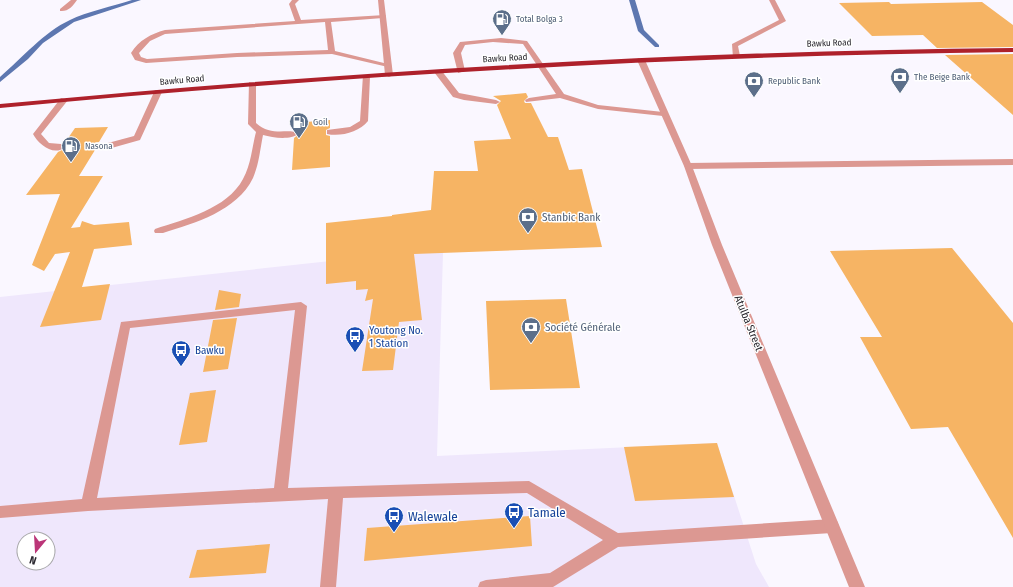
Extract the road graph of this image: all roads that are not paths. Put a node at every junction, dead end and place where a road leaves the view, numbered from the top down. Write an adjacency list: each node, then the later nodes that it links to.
1 (74, 0): 5 (street)
2 (296, 0): 8 (street)
3 (381, 0): 6 (street)
4 (772, 0): 11 (street)
5 (62, 10)
6 (383, 16): 7 (street); 13 (street)
7 (328, 21): 8 (street); 10 (street)
8 (299, 23): 10 (street)
9 (1013, 50): 11 (highway, Bawku Road)
10 (332, 52): 13 (street)
11 (736, 56): 12 (highway, Bawku Road)
12 (641, 60): 14 (highway, Bawku Road); 26 (street, Atulba Street)
13 (388, 64): 17 (street)
14 (541, 66): 15 (highway, Bawku Road); 15 (street); 21 (street)
15 (461, 71): 16 (highway, Bawku Road)
16 (438, 72): 17 (highway, Bawku Road); 24 (street)
17 (389, 75): 18 (highway, Bawku Road)
18 (366, 77): 19 (highway, Bawku Road); 28 (street)
19 (252, 84): 20 (highway, Bawku Road); 27 (street)
20 (158, 92): 22 (highway, Bawku Road); 30 (street)
21 (561, 96): 23 (street); 26 (street)
22 (64, 100): 25 (highway, Bawku Road); 31 (street)
23 (529, 100)
24 (496, 102)
25 (0, 106)
26 (663, 114): 33 (street, Atulba Street)
27 (260, 132): 29 (street); 34 (street)
28 (330, 132)
29 (294, 134)
30 (97, 146)
31 (61, 147)
32 (1013, 162): 33 (street)
33 (688, 166): 39 (street, Atulba Street)
34 (159, 231)
35 (336, 492): 36 (street); 40 (street); 42 (street)
36 (280, 494): 37 (street); 37 (street)
37 (88, 505): 38 (street)
38 (0, 512)
39 (832, 526): 40 (street); 44 (street, Atulba Street)
40 (616, 540): 41 (street)
41 (553, 583): 43 (street)
42 (328, 587)
43 (486, 587)
44 (857, 587)

